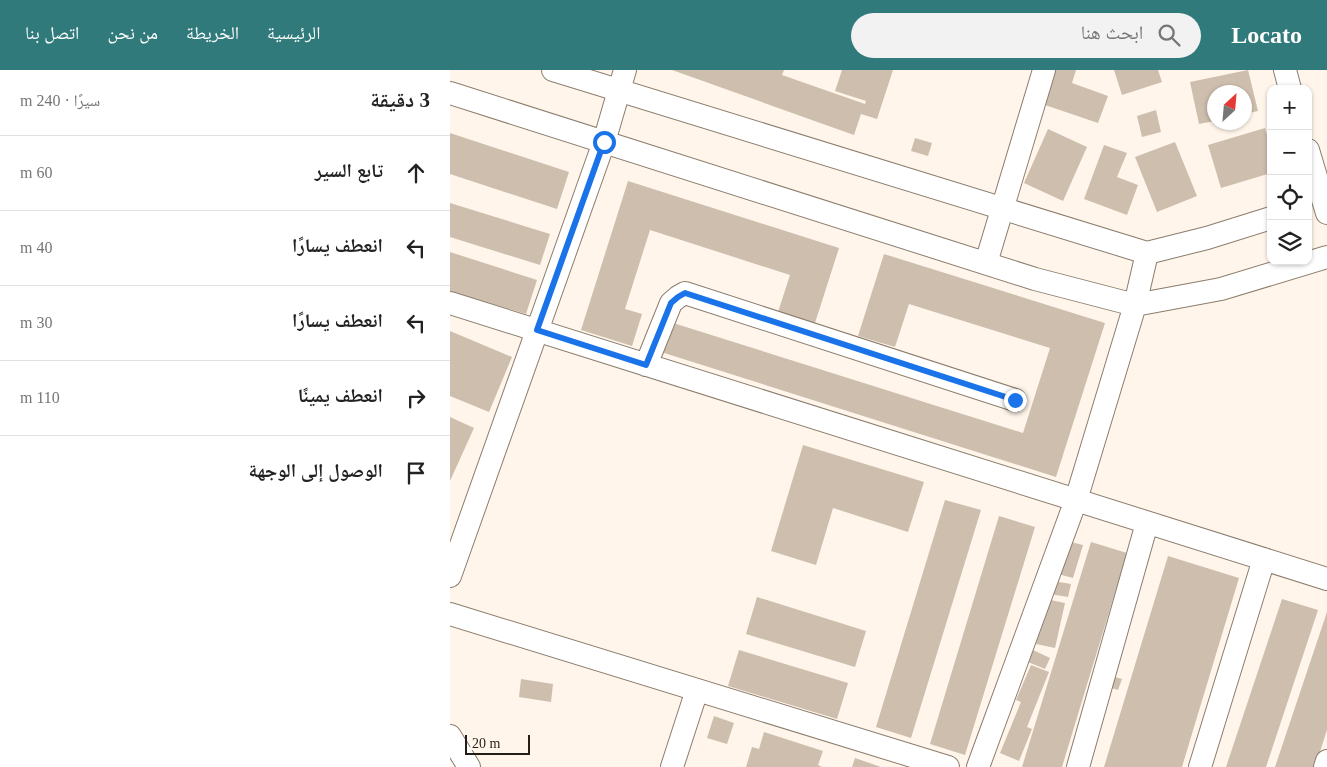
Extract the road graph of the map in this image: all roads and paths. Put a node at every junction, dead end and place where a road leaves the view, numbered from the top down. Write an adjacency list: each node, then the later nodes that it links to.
1 (553, 70): 4 (street)
2 (1044, 70): 10 (street)
3 (1284, 70): 5 (street)
4 (622, 80): 7 (street); 10 (street)
5 (1289, 85)
6 (450, 94): 7 (street)
7 (604, 142): 14 (street); 17 (street)
8 (1312, 169): 9 (street)
9 (1320, 207)
10 (1002, 208): 12 (street); 14 (street)
11 (1267, 219): 12 (street)
12 (1146, 253): 16 (street)
13 (1327, 257): 16 (street)
14 (986, 263): 16 (street)
15 (450, 303): 17 (street)
16 (1135, 305): 20 (street)
17 (537, 330): 18 (street); 23 (street)
18 (646, 365): 19 (street); 20 (street)
19 (1015, 400)
20 (1076, 500): 21 (street); 32 (street)
21 (1147, 523): 22 (street); 33 (street)
22 (1264, 559): 24 (street); 34 (street)
23 (450, 576)
24 (1327, 579)
25 (450, 614): 26 (street)
26 (698, 690): 30 (street); 31 (street)
27 (450, 736): 29 (street)
28 (1327, 761): 35 (street)
29 (469, 767)
30 (672, 767)
31 (948, 767)
32 (978, 767)
33 (1078, 767)
34 (1200, 767)
35 (1325, 767)

